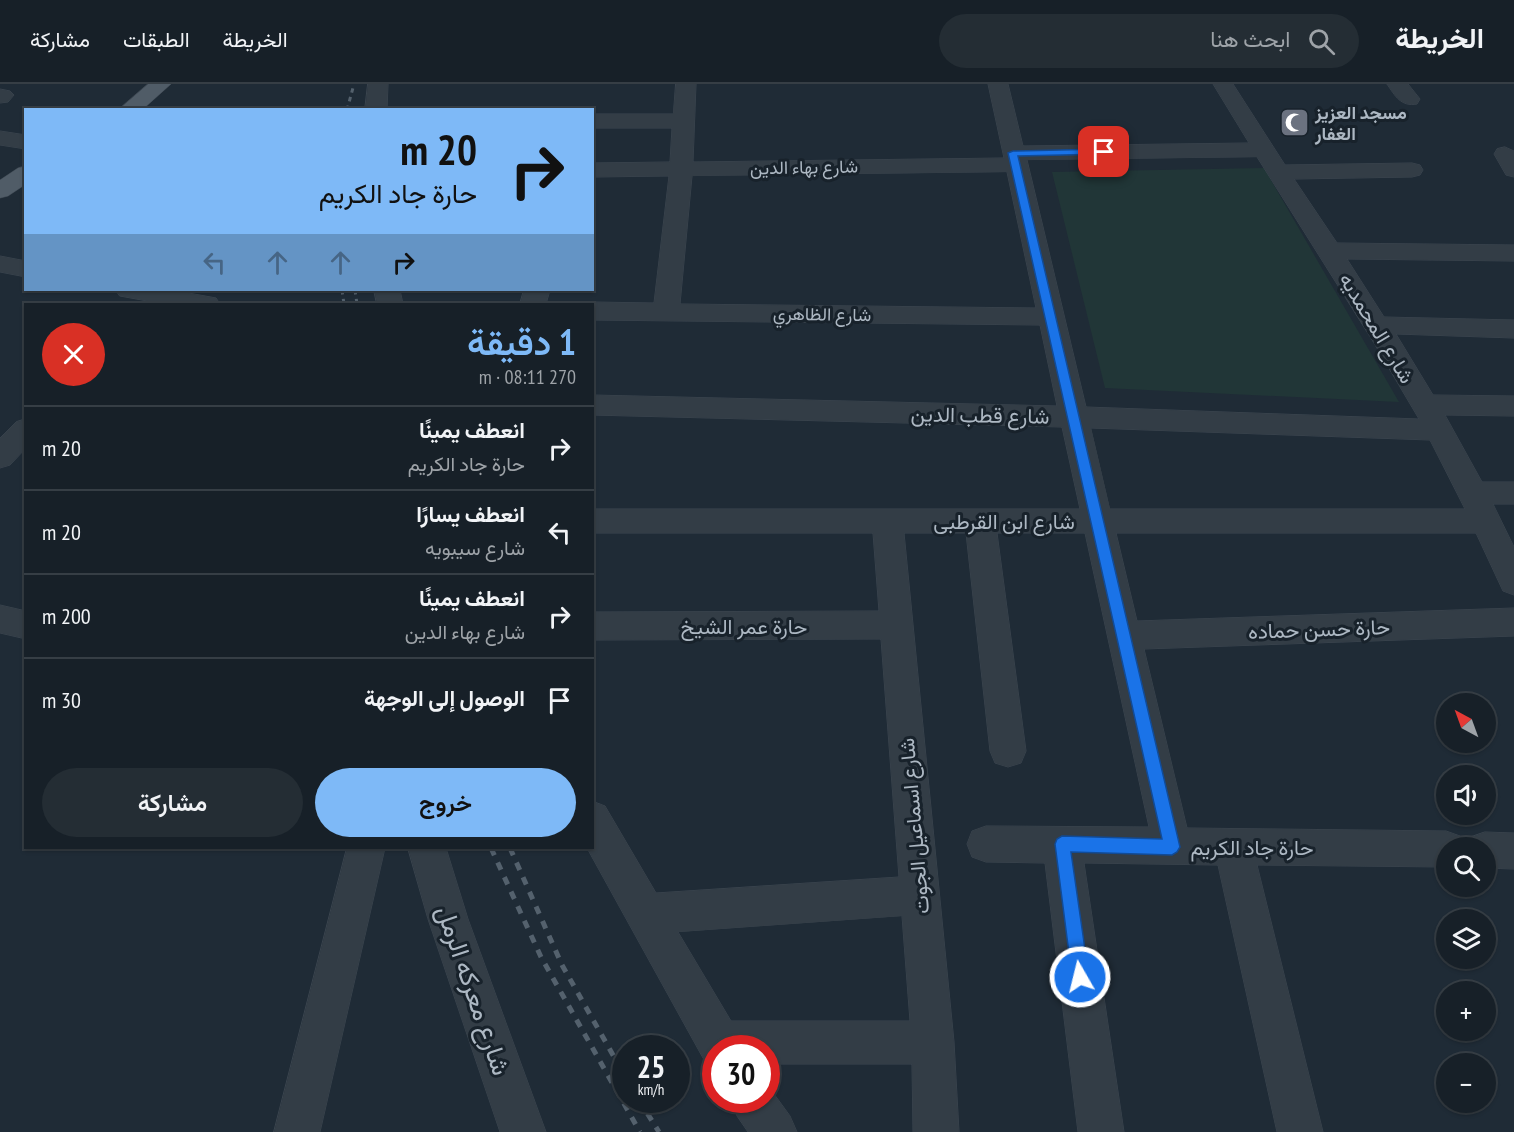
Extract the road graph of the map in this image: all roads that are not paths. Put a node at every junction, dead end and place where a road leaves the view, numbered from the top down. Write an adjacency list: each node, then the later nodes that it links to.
1 (139, 84): 7 (main road)
2 (161, 84): 8 (main road)
3 (378, 84): 9 (street)
4 (686, 84): 11 (street)
5 (998, 84): 15 (street)
6 (1222, 84): 14 (street, شارع المحمديه)
7 (110, 108)
8 (131, 108)
9 (376, 108)
10 (594, 121): 11 (street)
11 (684, 121): 16 (street)
12 (0, 138): 13 (street)
13 (24, 142)
14 (1263, 150): 15 (street, شارع بهاء الدين); 19 (street, شارع المحمديه)
15 (1015, 159): 16 (street, شارع بهاء الدين); 32 (street)
16 (681, 169): 17 (street, شارع بهاء الدين); 31 (street)
17 (594, 170)
18 (1412, 170): 19 (street)
19 (1277, 172): 24 (street, شارع المحمديه)
20 (24, 174): 22 (main road)
21 (24, 186): 23 (main road)
22 (0, 191)
23 (0, 203)
24 (1329, 251): 25 (street); 33 (street, شارع المحمديه)
25 (1514, 253)
26 (0, 264): 27 (street)
27 (24, 269)
28 (140, 296): 29 (street)
29 (199, 303)
30 (594, 311): 31 (street, شارع الظاهري)
31 (666, 312): 32 (street, شارع الظاهري)
32 (1051, 318): 38 (street)
33 (1376, 325): 34 (street); 36 (street, شارع المحمديه)
34 (1514, 329)
35 (594, 405): 38 (street, شارع قطب الدين)
36 (1424, 405): 37 (street); 39 (street, شارع المحمديه)
37 (1514, 406)
38 (1074, 417): 39 (street, شارع قطب الدين); 48 (street)
39 (1439, 429): 42 (street, شارع المحمديه)
40 (24, 431): 41 (street)
41 (0, 457)
42 (1473, 493): 43 (street); 47 (street, شارع المحمديه)
43 (1514, 493)
44 (887, 520): 45 (street, شارع ابن القرطبى); 46 (street, شارع ابن القرطبى); 53 (street, شارع اسماعيل الجوت)
45 (594, 521)
46 (980, 521): 48 (street, شارع ابن القرطبى); 56 (street)
47 (1487, 521): 48 (street, شارع ابن القرطبى); 49 (street, شارع المحمديه)
48 (1097, 522): 55 (street)
49 (1512, 574)
50 (0, 619): 52 (street)
51 (1514, 622): 55 (street, حارة حسن حماده)
52 (24, 625)
53 (896, 625): 54 (street, حارة عمر الشيخ); 67 (street, شارع اسماعيل الجوت)
54 (594, 626)
55 (1124, 636): 61 (street)
56 (1008, 751)
57 (594, 823): 68 (street)
58 (986, 844): 59 (street, حارة جاد الكريم)
59 (1062, 844): 61 (street, حارة جاد الكريم); 77 (street)
60 (1233, 845): 61 (street, حارة جاد الكريم); 64 (street, حارة جاد الكريم); 78 (street)
61 (1172, 847)
62 (366, 849): 73 (street)
63 (427, 849): 74 (street, شارع معركه الرمل)
64 (1436, 849)
65 (1496, 850): 66 (street)
66 (1514, 851)
67 (920, 895): 68 (street); 70 (street, شارع اسماعيل الجوت)
68 (645, 914): 69 (street)
69 (714, 1035)
70 (933, 1042): 71 (street); 76 (street, شارع اسماعيل الجوت)
71 (780, 1045)
72 (762, 1113): 75 (street)
73 (297, 1132)
74 (523, 1132)
75 (774, 1132)
76 (936, 1132)
77 (1101, 1132)
78 (1300, 1132)

